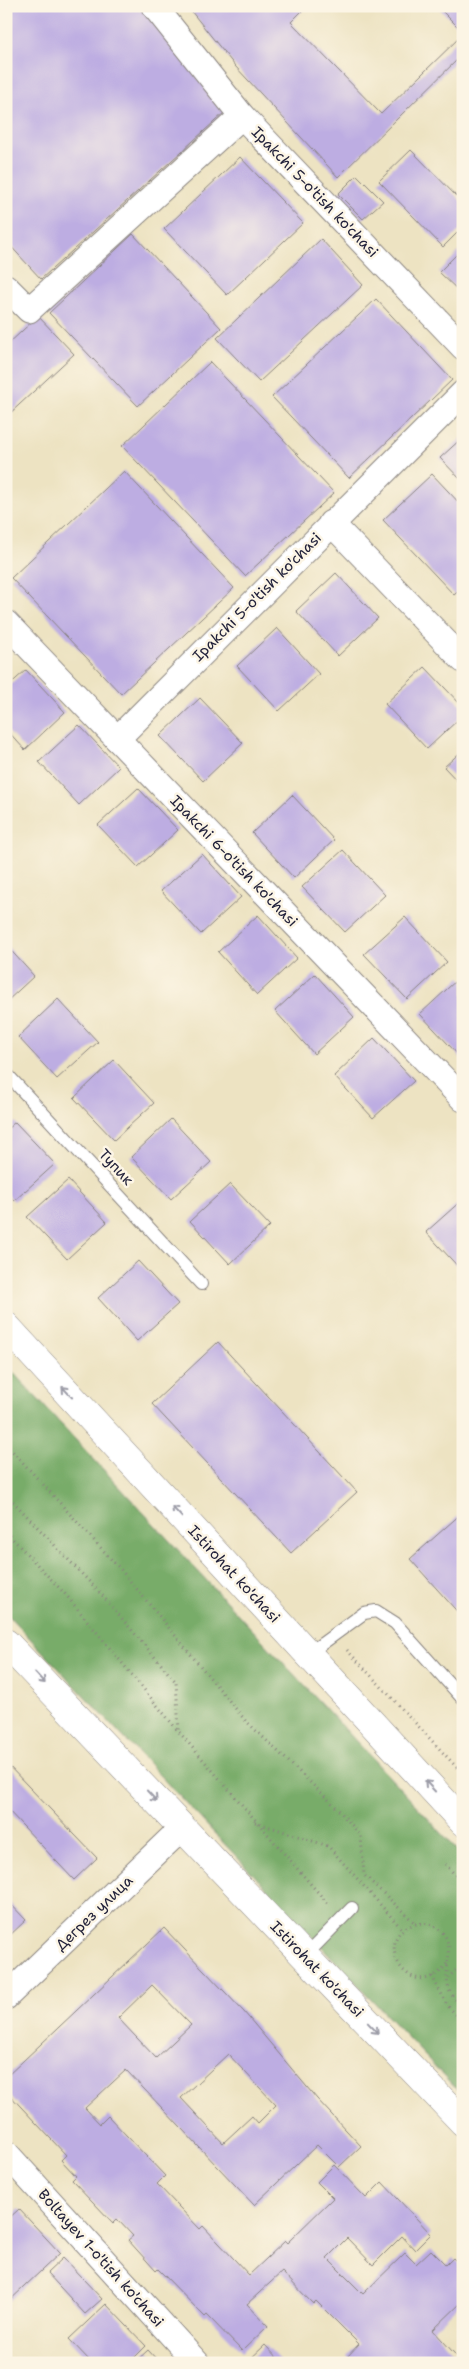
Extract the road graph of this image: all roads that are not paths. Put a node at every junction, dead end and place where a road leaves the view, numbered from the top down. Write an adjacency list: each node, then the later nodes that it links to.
1 (154, 6): 2 (street)
2 (242, 116): 3 (street, Ipakchi 5-o'tish ko'chasi); 4 (street, Ipakchi 5-o'tish ko'chasi)
3 (6, 286)
4 (463, 347)
5 (463, 393): 6 (street, Ipakchi 5-o'tish ko'chasi)
6 (331, 523): 8 (street); 9 (street, Ipakchi 5-o'tish ko'chasi)
7 (6, 623): 9 (street, Ipakchi 6-o'tish ko'chasi)
8 (463, 660)
9 (116, 739): 11 (street, Ipakchi 6-o'tish ko'chasi)
10 (6, 1073): 12 (lane, Тупик)
11 (463, 1099)
12 (201, 1284)
13 (6, 1326): 15 (main road, Istirohat ko'chasi, one-way to 13)
14 (6, 1643): 18 (main road, Istirohat ko'chasi, one-way to 18)
15 (308, 1654): 16 (lane); 17 (main road, Istirohat ko'chasi, one-way to 15)
16 (463, 1699)
17 (463, 1822)
18 (182, 1828): 20 (main road, Istirohat ko'chasi); 21 (street, Дегрез улица)
19 (352, 1908): 20 (lane)
20 (304, 1956): 22 (main road, Istirohat ko'chasi, one-way to 22)
21 (6, 1997)
22 (463, 2122)
23 (6, 2153): 24 (street, Boltayev 1-o'tish ko'chasi)
24 (196, 2363)

